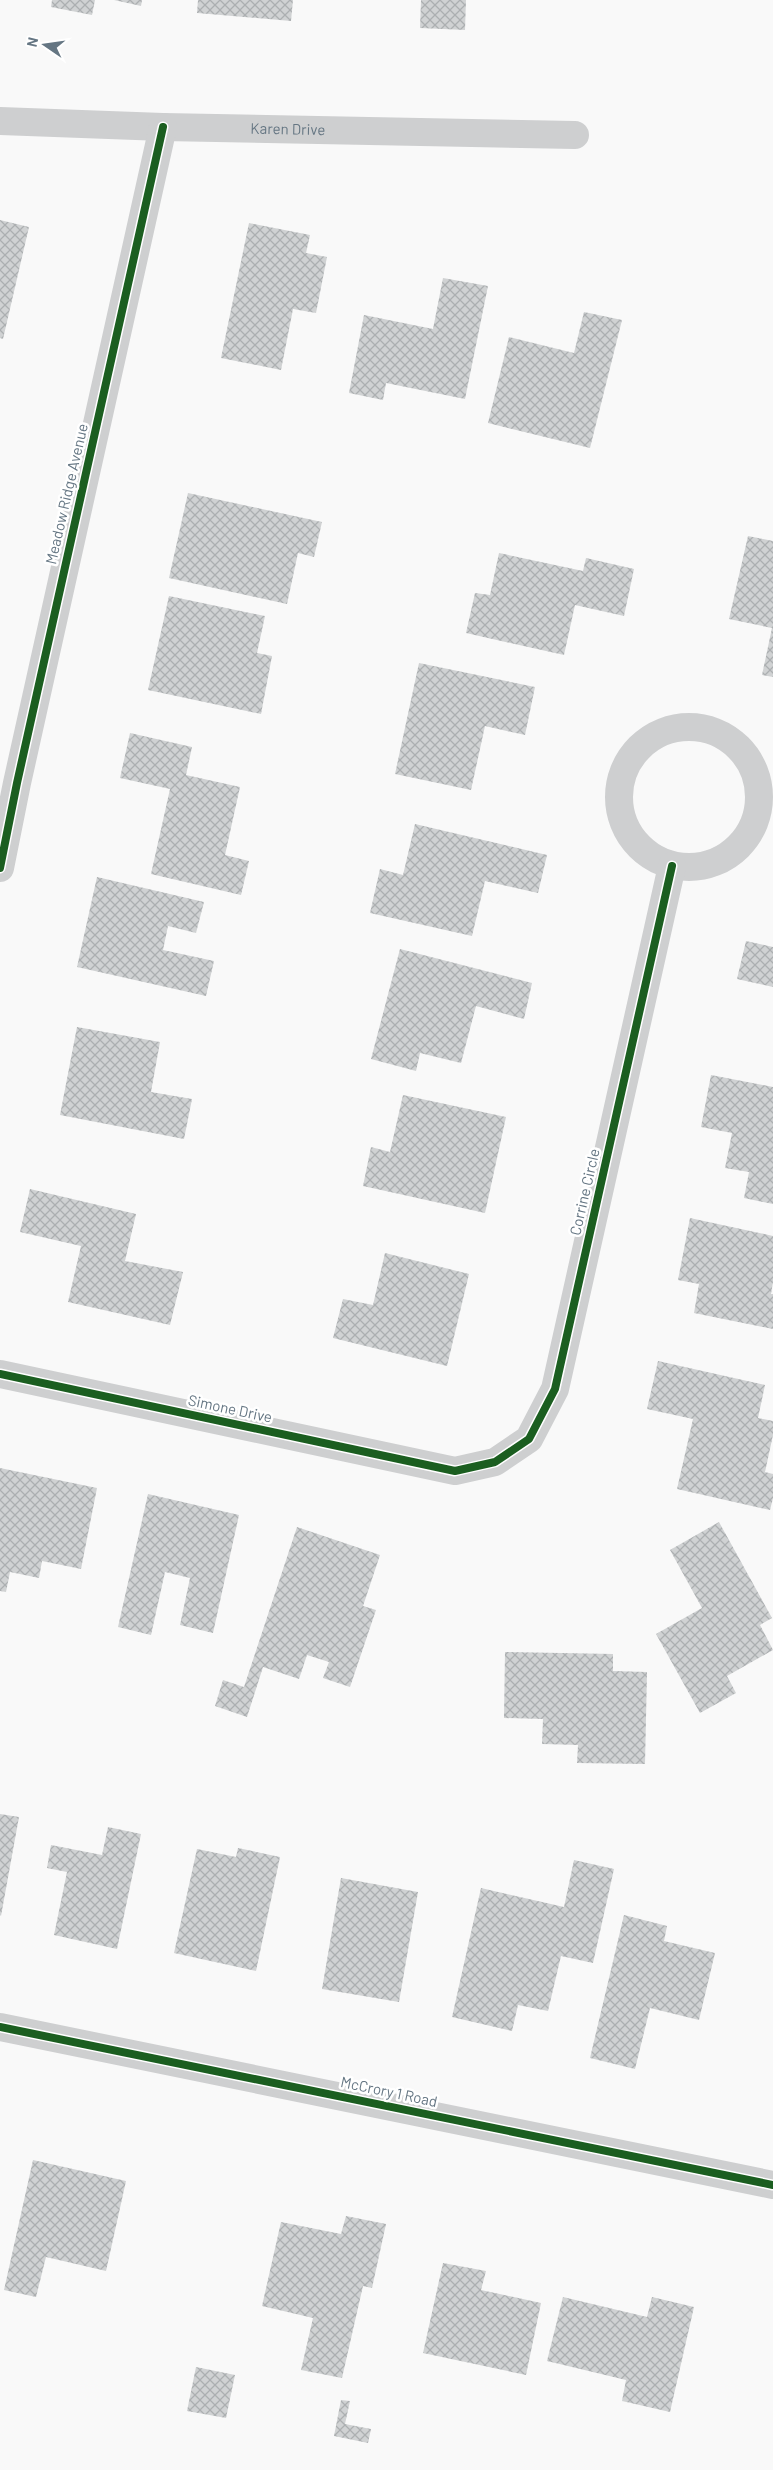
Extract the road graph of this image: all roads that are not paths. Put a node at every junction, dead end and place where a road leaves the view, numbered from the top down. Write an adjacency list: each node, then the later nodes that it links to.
1 (0, 121): 2 (street, Karen Drive)
2 (164, 127): 3 (street, Karen Drive); 4 (street, Meadow Ridge Avenue)
3 (575, 135)
4 (8, 781): 6 (street, Meadow Ridge Avenue)
5 (672, 866): 5 (street); 8 (street, Corrine Circle)
6 (0, 868)
7 (0, 1374): 8 (street, Simone Drive)
8 (455, 1470)
9 (0, 2027): 10 (street, McCrory 1 Road)
10 (773, 2185)

